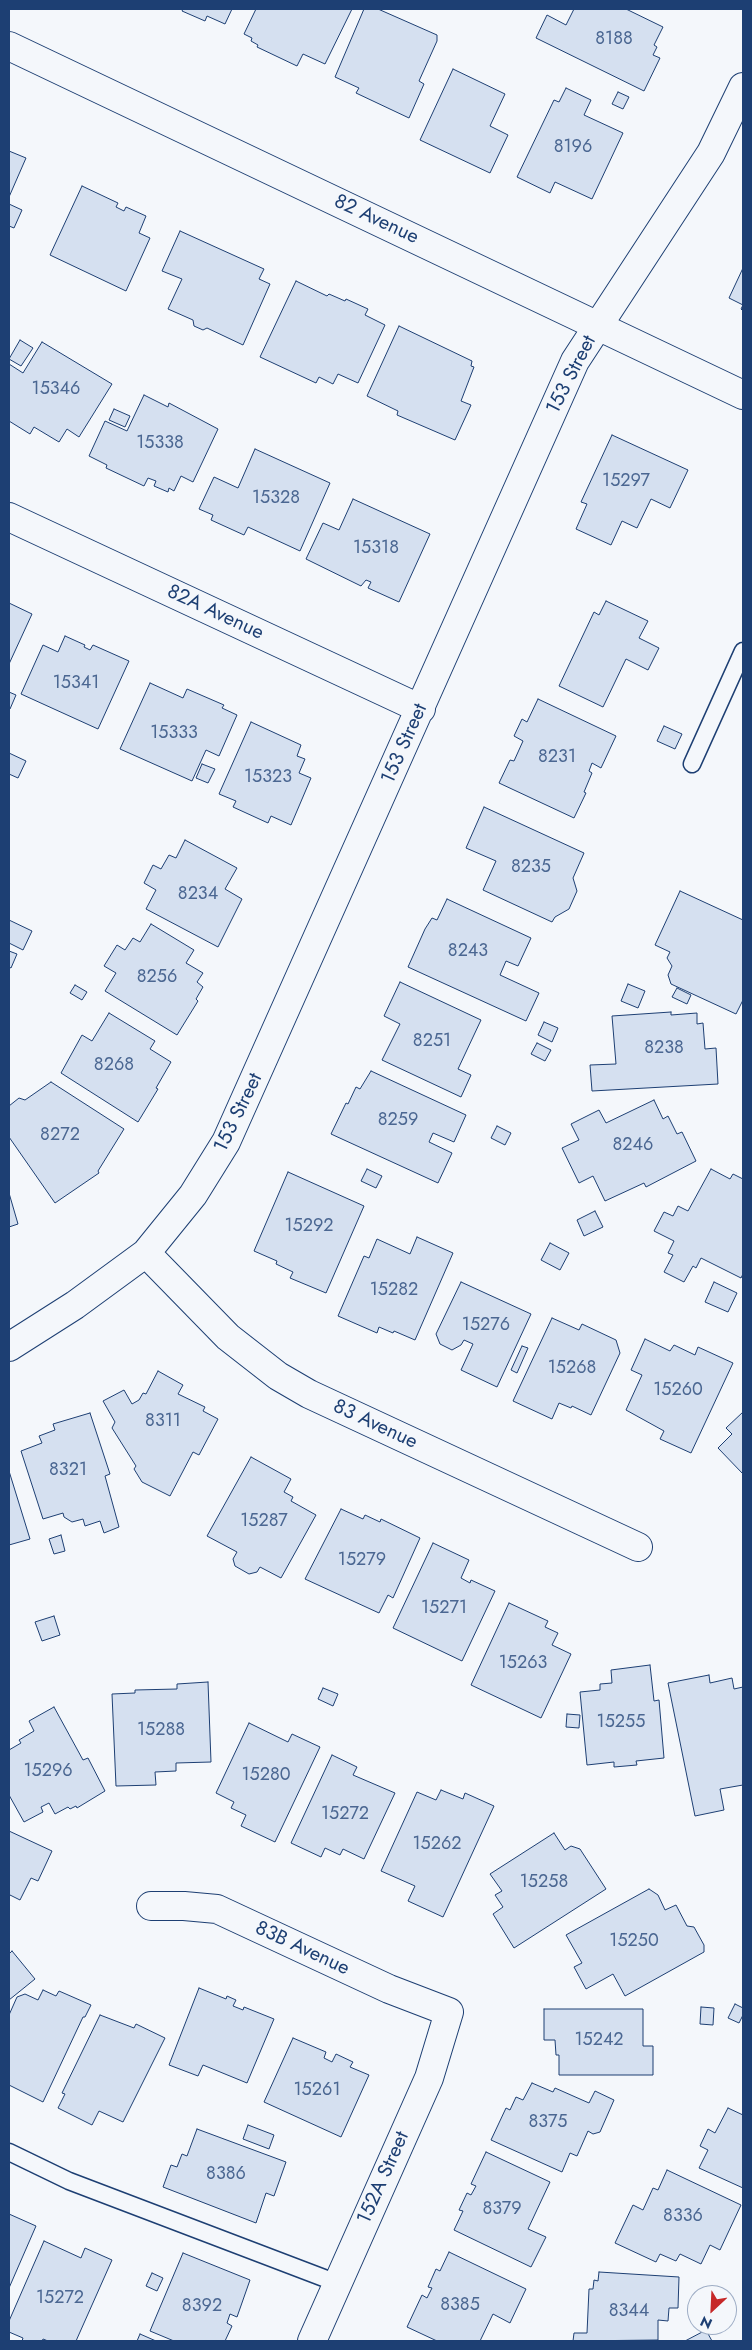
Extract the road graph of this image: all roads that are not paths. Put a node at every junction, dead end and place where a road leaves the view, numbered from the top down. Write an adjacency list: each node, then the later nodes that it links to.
1 (9, 46): 3 (street, 82 Avenue)
2 (743, 87): 3 (street, 153 Street)
3 (598, 325): 4 (street, 82 Avenue); 7 (street, 153 Street)
4 (743, 395)
5 (9, 517): 7 (street, 82A Avenue)
6 (743, 651): 8 (lane)
7 (420, 710): 9 (street, 153 Street)
8 (692, 764)
9 (146, 1253): 10 (street, 153 Street); 11 (street, 83 Avenue)
10 (9, 1347)
11 (638, 1547)
12 (151, 1906): 13 (street, 83B Avenue)
13 (449, 2012): 15 (street, 152A Street)
14 (9, 2152): 15 (lane)
15 (338, 2283): 16 (street, 152A Street)
16 (312, 2341)

